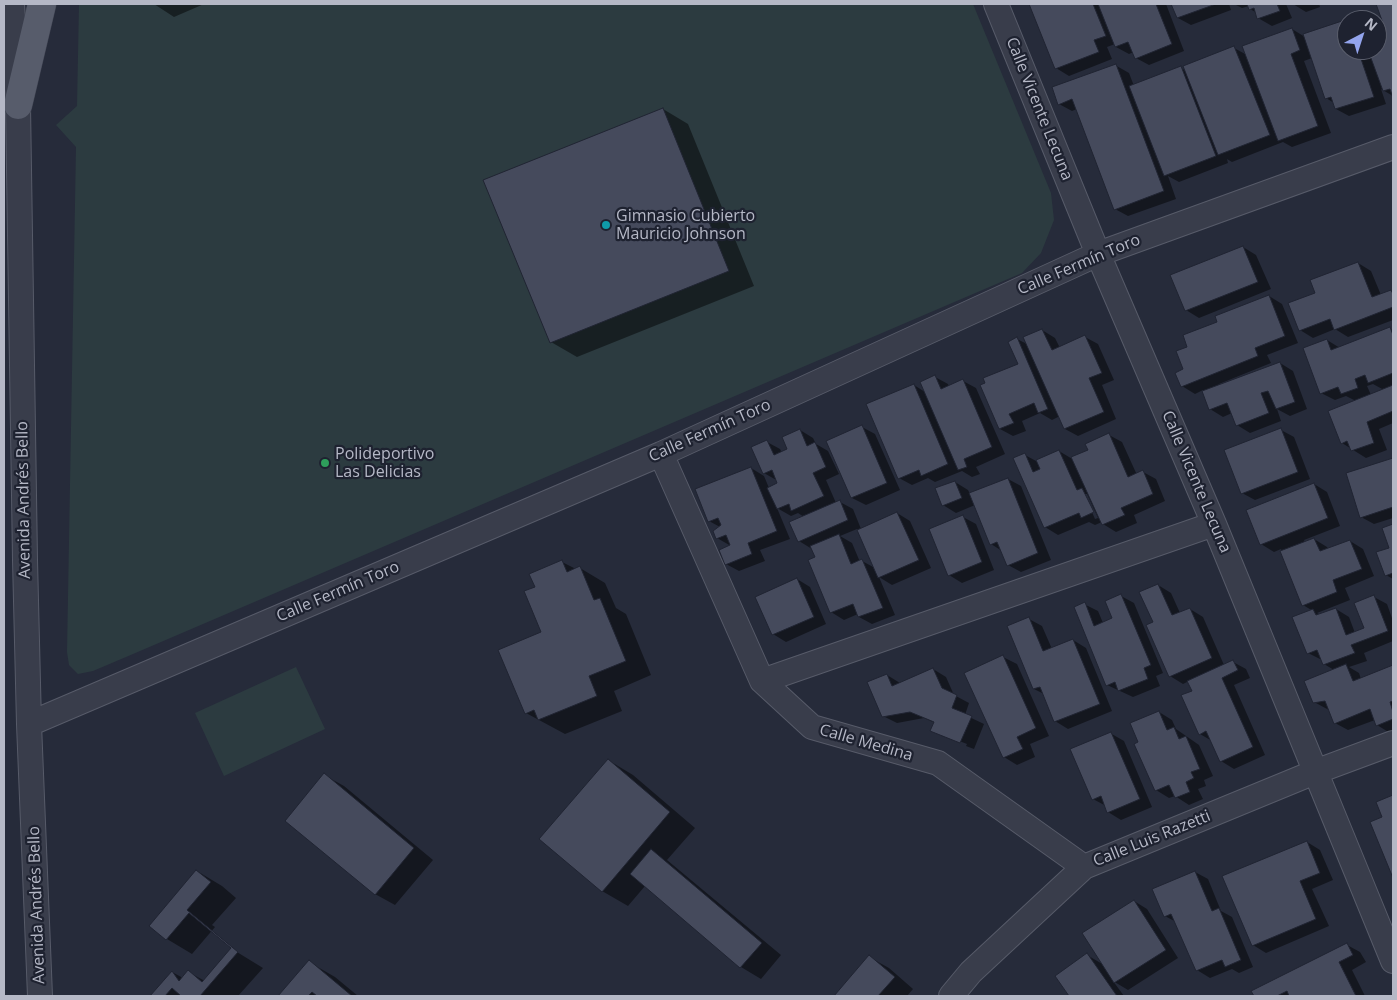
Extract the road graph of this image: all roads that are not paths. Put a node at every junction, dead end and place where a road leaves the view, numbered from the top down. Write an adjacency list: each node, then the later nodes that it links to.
1 (12, 4): 4 (street, Avenida Andrés Bello)
2 (42, 4): 4 (main road)
3 (996, 4): 6 (street, Calle Vicente Lecuna)
4 (18, 105): 10 (street, Avenida Andrés Bello)
5 (1393, 149): 6 (street, Calle Fermín Toro)
6 (1098, 254): 7 (street, Calle Fermín Toro); 8 (street, Calle Vicente Lecuna)
7 (661, 454): 9 (street, Calle Medina); 10 (street, Calle Fermín Toro)
8 (1214, 524): 9 (street); 12 (street, Calle Vicente Lecuna)
9 (762, 681): 13 (street, Calle Medina)
10 (29, 724): 15 (street, Avenida Andrés Bello)
11 (1393, 743): 12 (street, Calle Luis Razetti)
12 (1315, 772): 13 (street, Calle Luis Razetti); 14 (street, Calle Vicente Lecuna)
13 (1084, 866): 16 (street, Calle Luis Razetti)
14 (1393, 961)
15 (40, 996)
16 (951, 996)

